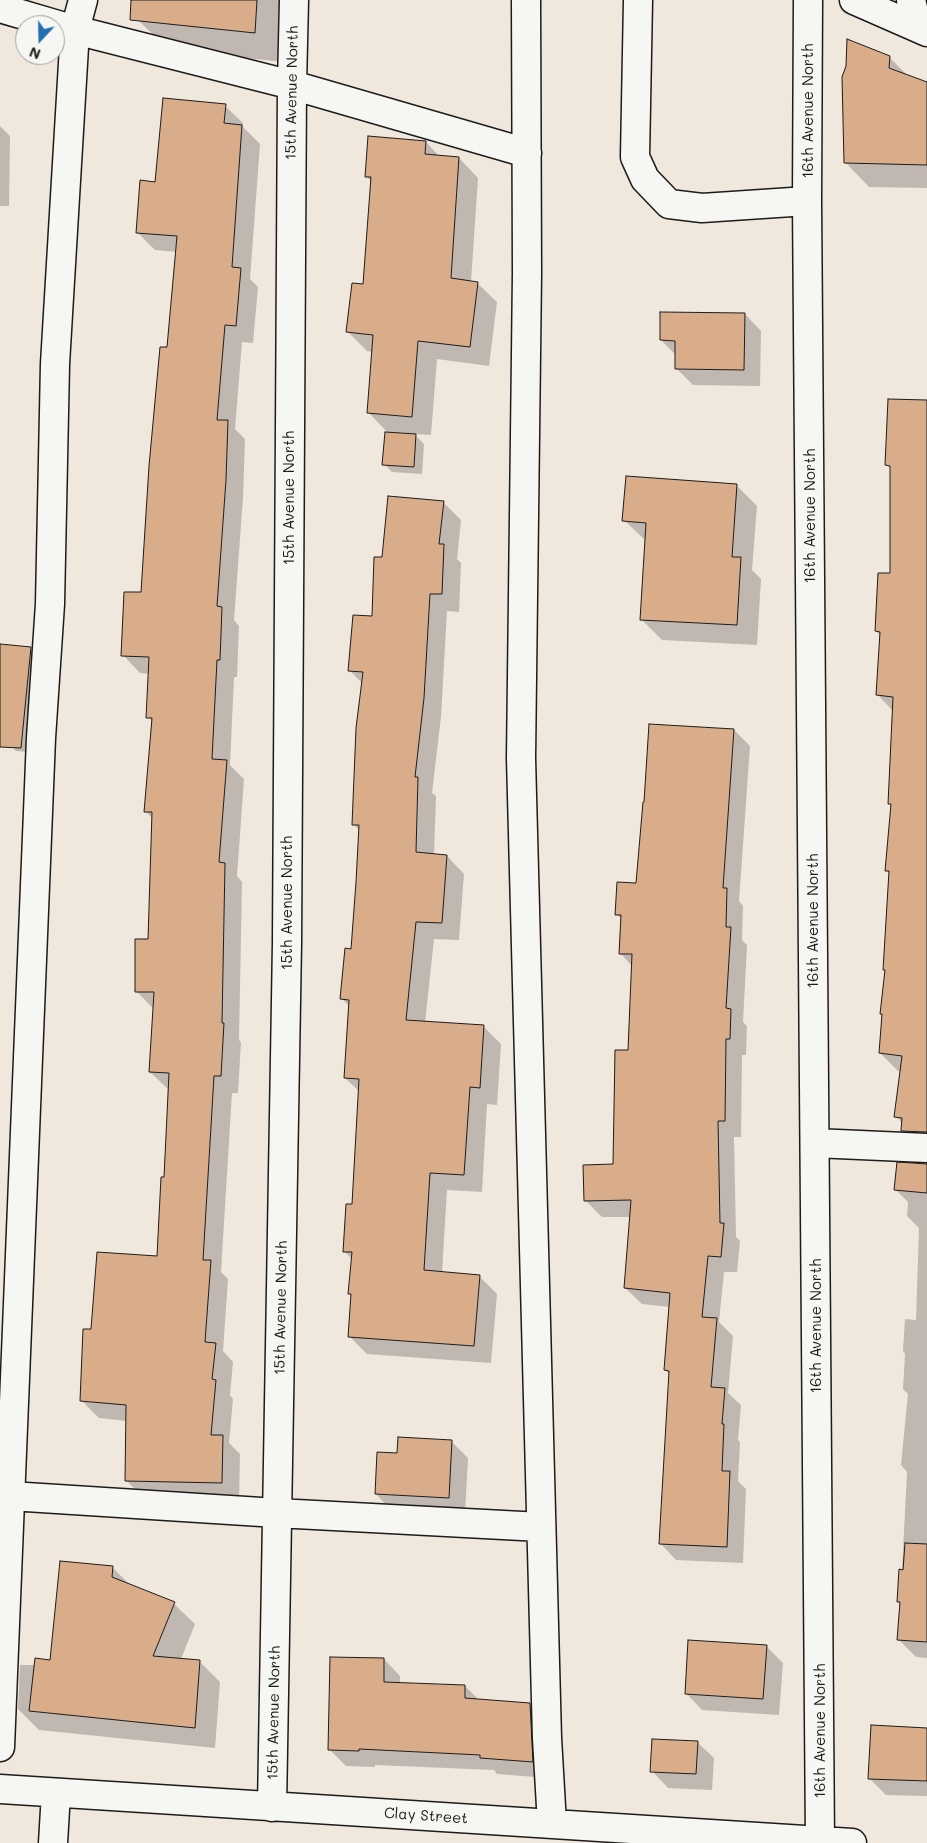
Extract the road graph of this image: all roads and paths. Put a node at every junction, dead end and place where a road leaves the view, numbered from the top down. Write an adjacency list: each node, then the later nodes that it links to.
1 (83, 0): 9 (street)
2 (294, 0): 11 (street, 15th Avenue North)
3 (526, 0): 12 (street)
4 (638, 0): 13 (street)
5 (808, 0): 13 (street, 16th Avenue North)
6 (854, 0): 10 (street)
7 (911, 0): 10 (street)
8 (0, 8): 9 (street)
9 (75, 30): 11 (street); 16 (street)
10 (922, 30)
11 (292, 85): 12 (street); 17 (street, 15th Avenue North)
12 (527, 154): 18 (street)
13 (807, 201): 14 (street, 16th Avenue North)
14 (814, 1143): 15 (street); 24 (street, 16th Avenue North)
15 (927, 1148)
16 (10, 1496): 17 (street); 19 (street)
17 (278, 1513): 18 (street); 22 (street, 15th Avenue North)
18 (542, 1527): 23 (street)
19 (0, 1747)
20 (0, 1789): 21 (street, Clay Street)
21 (56, 1793): 22 (street, Clay Street); 25 (street)
22 (272, 1807): 23 (street, Clay Street)
23 (552, 1824): 24 (street, Clay Street)
24 (820, 1841): 26 (street, Clay Street)
25 (53, 1843)
26 (852, 1843)

